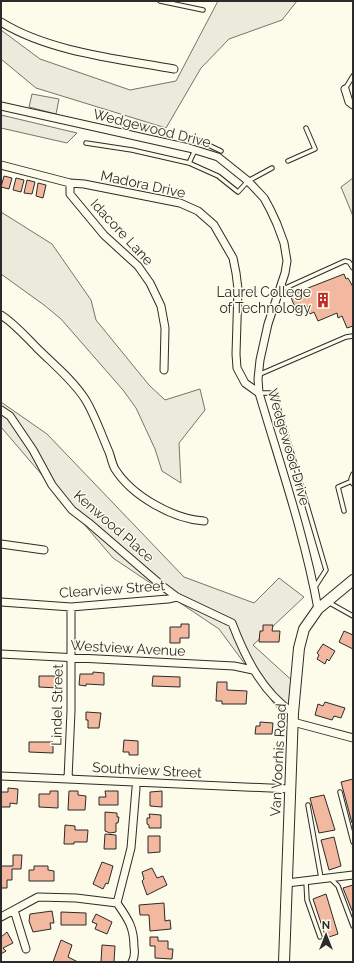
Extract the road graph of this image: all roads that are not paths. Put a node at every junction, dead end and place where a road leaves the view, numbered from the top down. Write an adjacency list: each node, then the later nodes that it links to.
1 (160, 1): 2 (lane)
2 (203, 10)
3 (1, 22): 4 (street)
4 (174, 69)
5 (353, 76): 6 (lane)
6 (345, 89): 7 (street)
7 (353, 105)
8 (1, 106): 12 (street, Wedgewood Drive)
9 (306, 128): 15 (lane)
10 (200, 141): 13 (lane)
11 (86, 143): 16 (lane)
12 (194, 150): 13 (street, Wedgewood Drive); 16 (lane)
13 (213, 151): 14 (lane); 19 (street, Wedgewood Drive)
14 (221, 151)
15 (288, 161)
16 (189, 163): 19 (lane)
17 (1, 165): 20 (street, Madora Drive)
18 (272, 168): 19 (lane)
19 (248, 181): 22 (street, Wedgewood Drive)
20 (70, 183): 25 (street, Idacore Lane); 27 (street, Madora Drive)
21 (353, 268): 22 (lane)
22 (280, 290): 26 (street, Wedgewood Drive)
23 (1, 315): 32 (street)
24 (353, 336): 26 (lane)
25 (164, 370)
26 (258, 375): 27 (street, Wedgewood Drive)
27 (259, 392): 36 (street, Wedgewood Drive); 36 (lane)
28 (1, 410): 37 (street, Kenwood Place)
29 (353, 474): 30 (lane)
30 (352, 483): 31 (lane)
31 (344, 511)
32 (204, 521)
33 (1, 544): 34 (street)
34 (44, 550)
35 (353, 580): 39 (street, Van Voorhis Road)
36 (314, 588): 41 (street, Wedgewood Drive)
37 (177, 597): 40 (street, Clearview Street); 45 (street, Kenwood Place)
38 (1, 602): 40 (street, Clearview Street)
39 (327, 602): 41 (street, Van Voorhis Road); 42 (lane)
40 (71, 607): 44 (street, Lindel Street)
41 (318, 609): 46 (street, Van Voorhis Road)
42 (353, 616)
43 (1, 654): 44 (street, Westview Avenue)
44 (70, 658): 45 (street, Westview Avenue); 49 (street, Lindel Street)
45 (253, 670): 46 (street, Kenwood Place)
46 (293, 717): 47 (street); 51 (street, Van Voorhis Road)
47 (353, 738)
48 (1, 776): 49 (street, Southview Street)
49 (68, 779): 51 (street, Southview Street)
50 (136, 788): 60 (street)
51 (291, 789): 59 (street, Van Voorhis Road)
52 (340, 792): 54 (lane)
53 (308, 805): 57 (lane)
54 (353, 842)
55 (353, 875): 56 (street)
56 (330, 878): 57 (street); 63 (lane)
57 (322, 879): 58 (street)
58 (306, 881): 59 (street); 64 (lane)
59 (287, 883): 67 (street, Van Voorhis Road)
60 (117, 903): 61 (street); 66 (street)
61 (14, 910): 62 (street); 65 (street)
62 (1, 917)
63 (353, 926)
64 (320, 937)
65 (26, 949)
66 (132, 962)
67 (284, 962)

